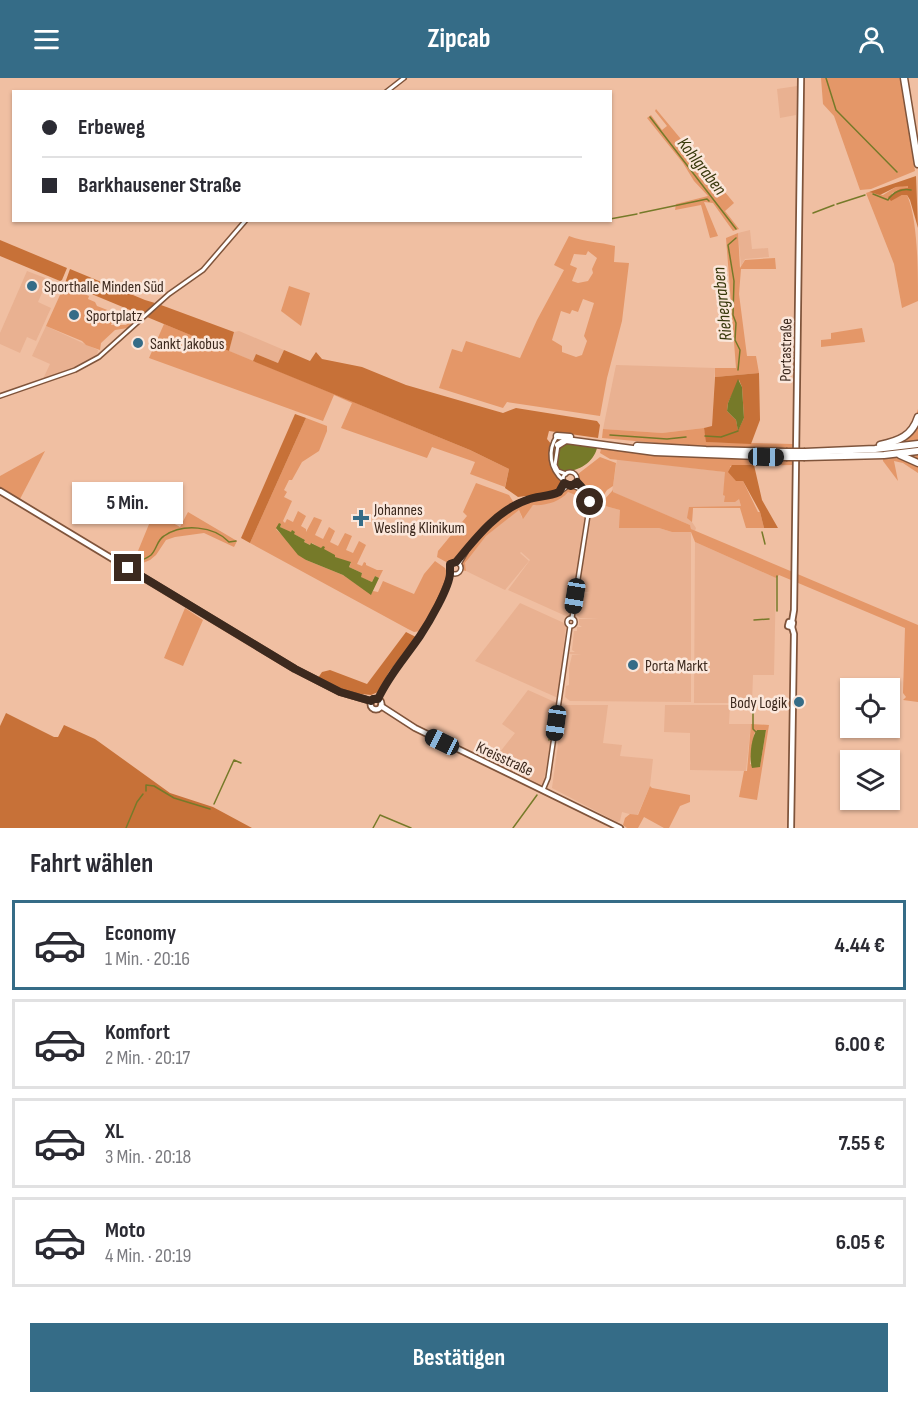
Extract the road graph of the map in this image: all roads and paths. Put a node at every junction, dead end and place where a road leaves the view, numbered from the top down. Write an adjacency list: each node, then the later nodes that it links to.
1 (404, 78): 4 (street)
2 (801, 78): 32 (main road, Portastraße)
3 (906, 78): 5 (highway); 6 (highway)
4 (389, 90)
5 (918, 141)
6 (918, 164)
7 (244, 222): 8 (street)
8 (0, 396)
9 (918, 417): 14 (highway)
10 (557, 436): 11 (highway); 21 (street)
11 (599, 443): 12 (highway); 16 (highway, bridge)
12 (558, 445): 19 (street)
13 (918, 446): 14 (highway); 17 (highway)
14 (883, 449): 15 (highway); 17 (highway)
15 (875, 451): 16 (highway); 16 (highway)
16 (805, 454)
17 (897, 454): 18 (highway)
18 (918, 463)
19 (566, 474): 20 (street); 21 (street)
20 (577, 482): 22 (street); 23 (street)
21 (565, 483): 22 (street); 25 (street)
22 (573, 486): 23 (street)
23 (585, 490): 30 (street)
24 (0, 491): 28 (main road)
25 (458, 563): 26 (street); 26 (street)
26 (452, 573): 27 (street)
27 (378, 699): 28 (main road); 29 (main road)
28 (371, 701): 29 (main road)
29 (381, 706): 30 (main road, Kreisstraße)
30 (543, 790): 31 (main road, Kreisstraße)
31 (620, 828)
32 (791, 828)

